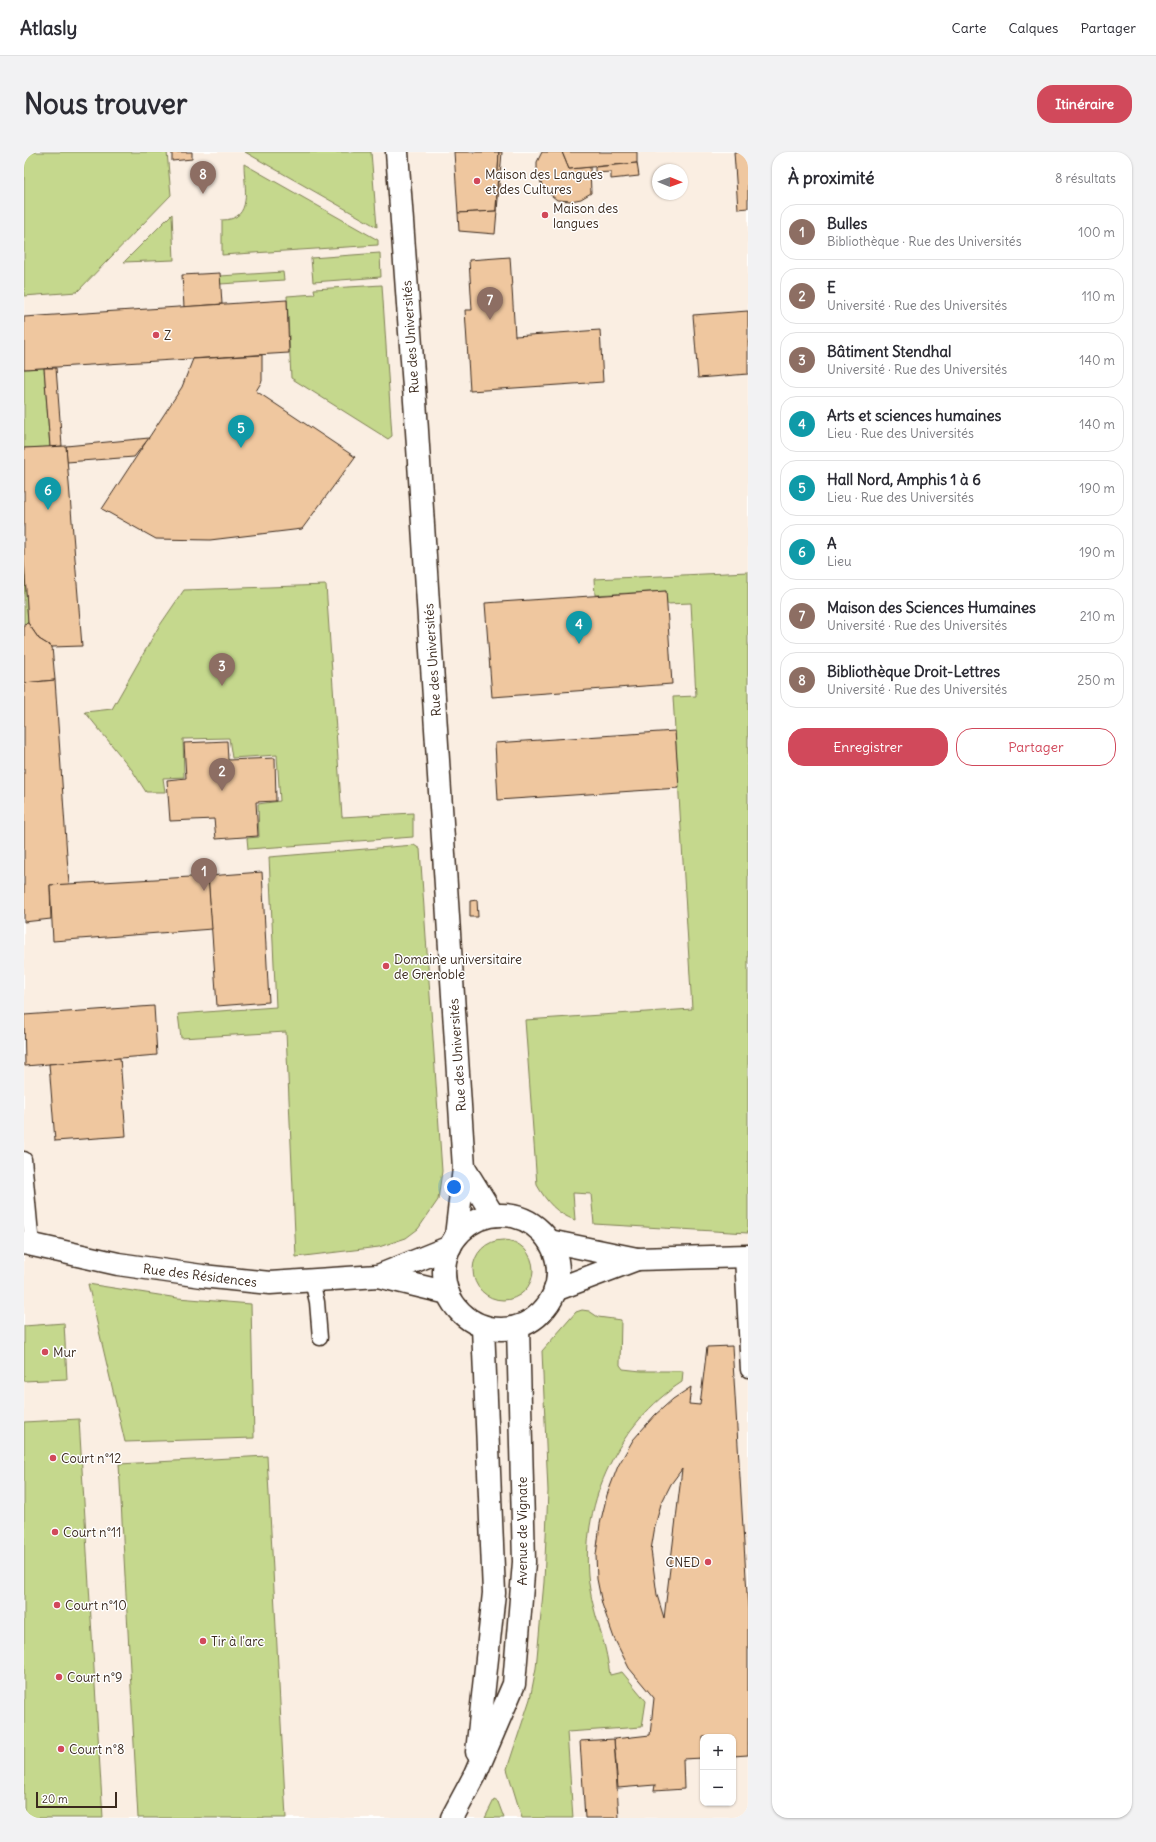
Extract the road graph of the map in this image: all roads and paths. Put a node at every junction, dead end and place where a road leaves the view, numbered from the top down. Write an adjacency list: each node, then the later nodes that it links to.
1 (397, 152): 3 (street, Rue des Universités)
2 (24, 1159): 7 (lane)
3 (464, 1168): 4 (street, Rue des Universités); 6 (street, Rue des Universités)
4 (493, 1215): 5 (street); 6 (street)
5 (549, 1241): 9 (street); 12 (street)
6 (453, 1242): 10 (street, Rue des Résidences); 13 (street)
7 (28, 1244): 11 (street, Rue des Résidences)
8 (745, 1257): 9 (street); 17 (lane)
9 (637, 1259): 12 (street)
10 (378, 1276): 11 (street, Rue des Résidences); 13 (street, Rue des Résidences)
11 (312, 1281): 16 (lane)
12 (555, 1290): 15 (street)
13 (448, 1293): 14 (street)
14 (483, 1327): 15 (street); 18 (street, Avenue de Vignate)
15 (518, 1327): 18 (street, Avenue de Vignate)
16 (320, 1338)
17 (748, 1370)
18 (475, 1775): 19 (street, Avenue de Vignate)
19 (452, 1818)

